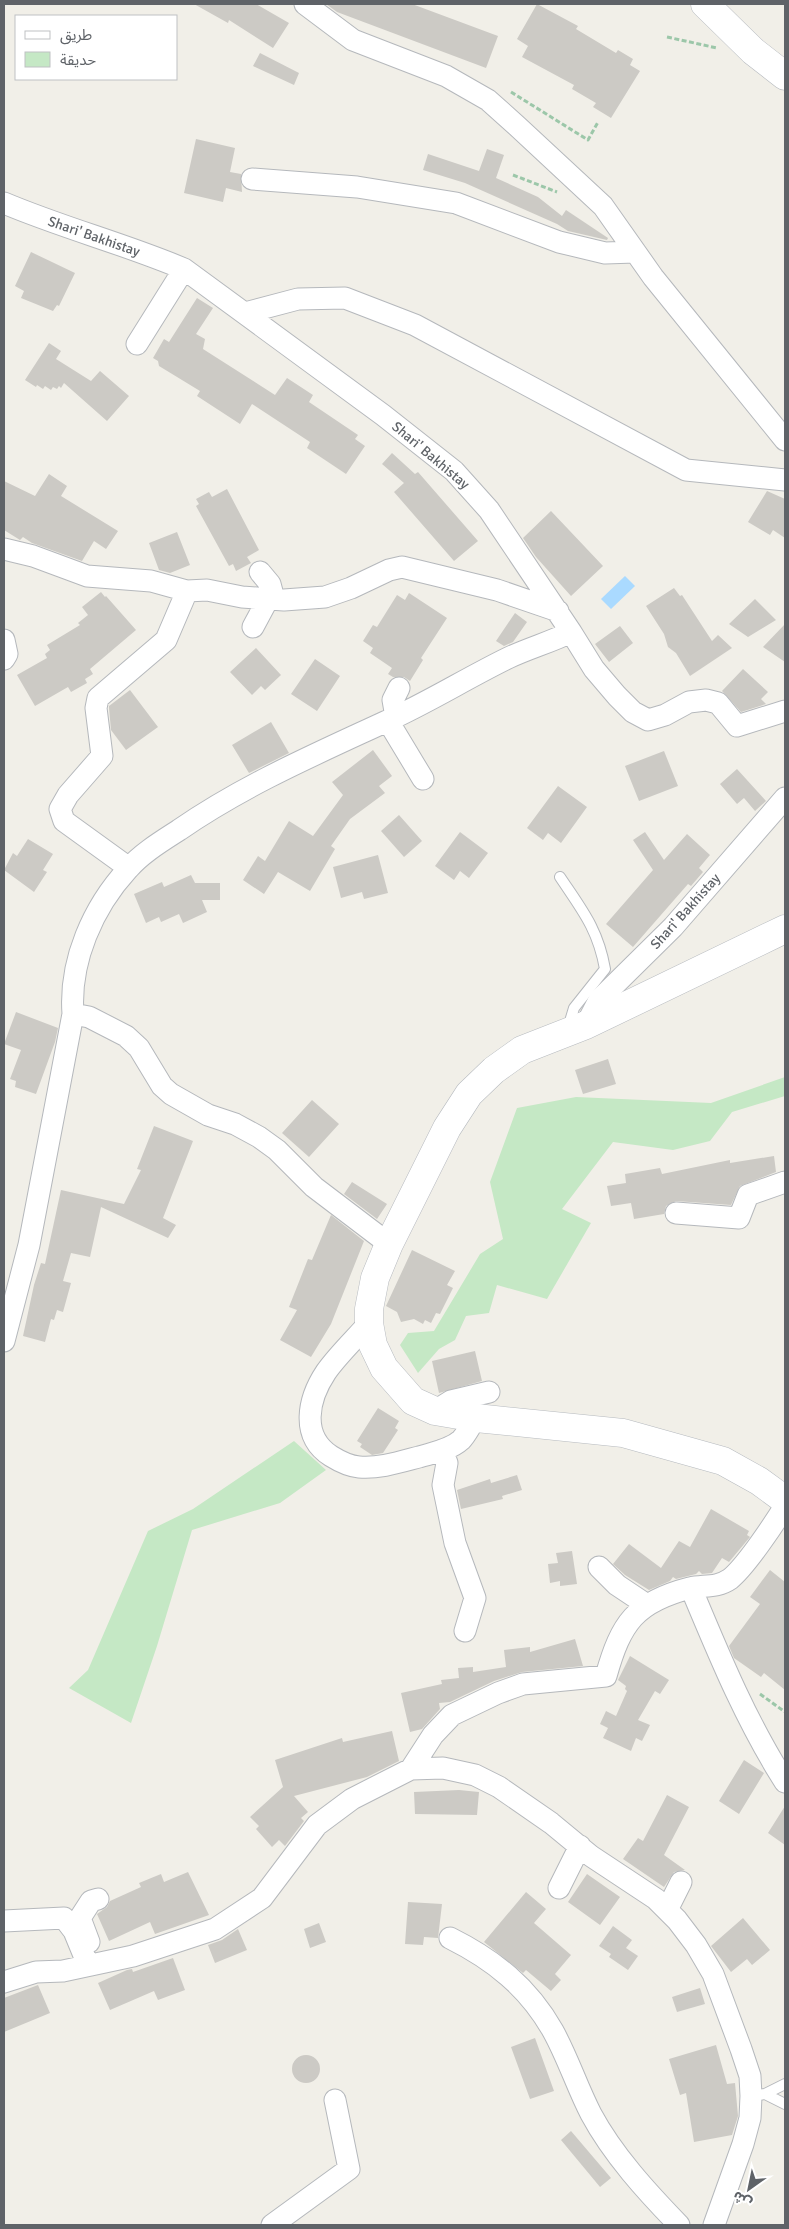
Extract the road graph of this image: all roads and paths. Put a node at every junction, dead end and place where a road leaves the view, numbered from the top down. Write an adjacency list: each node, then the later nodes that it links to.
1 (305, 4): 6 (street)
2 (705, 4): 4 (main road)
3 (667, 37): 4 (path)
4 (753, 51): 5 (main road)
5 (785, 76)
6 (488, 100): 7 (path); 10 (street)
7 (598, 122)
8 (252, 179): 10 (street)
9 (4, 203): 11 (street, Shari' Bakhistay)
10 (635, 252): 14 (street)
11 (184, 270): 12 (street, Shari' Bakhistay); 13 (street)
12 (245, 313): 15 (street); 20 (street, Shari' Bakhistay)
13 (137, 344)
14 (785, 440)
15 (785, 480)
16 (4, 549): 18 (street)
17 (260, 572): 19 (street)
18 (187, 591): 19 (street); 30 (street)
19 (271, 599): 20 (street); 21 (street)
20 (558, 611): 22 (street, Shari' Bakhistay)
21 (253, 627)
22 (571, 632): 26 (street, Shari' Bakhistay); 27 (street)
23 (4, 640): 24 (street)
24 (4, 659)
25 (399, 688): 27 (street)
26 (785, 711)
27 (392, 719): 28 (street); 30 (street)
28 (423, 779)
29 (785, 798): 34 (street, Shari' Bakhistay)
30 (129, 868): 33 (street)
31 (560, 877): 34 (lane)
32 (785, 929): 34 (main road)
33 (73, 1014): 37 (street); 39 (street)
34 (576, 1029): 37 (main road)
35 (785, 1182): 36 (street)
36 (676, 1213)
37 (389, 1244): 38 (main road)
38 (369, 1323): 41 (main road); 43 (street)
39 (4, 1341)
40 (490, 1392): 41 (street)
41 (435, 1410): 42 (main road)
42 (476, 1418): 43 (street); 44 (main road)
43 (442, 1450): 49 (street)
44 (785, 1500)
45 (785, 1506): 47 (street)
46 (599, 1567): 48 (street)
47 (691, 1588): 48 (street); 51 (street)
48 (646, 1605): 50 (street)
49 (465, 1631)
50 (411, 1769): 52 (street); 59 (street)
51 (785, 1782)
52 (580, 1846): 54 (street); 56 (street)
53 (681, 1882): 56 (street)
54 (559, 1888)
55 (98, 1899): 59 (street)
56 (667, 1910): 62 (street)
57 (4, 1921): 59 (street)
58 (450, 1938): 66 (street)
59 (93, 1964): 60 (street)
60 (4, 1982)
61 (785, 2084): 62 (lane)
62 (758, 2095): 64 (lane); 67 (street)
63 (335, 2100): 65 (street)
64 (785, 2104)
65 (272, 2225)
66 (678, 2225)
67 (714, 2225)

